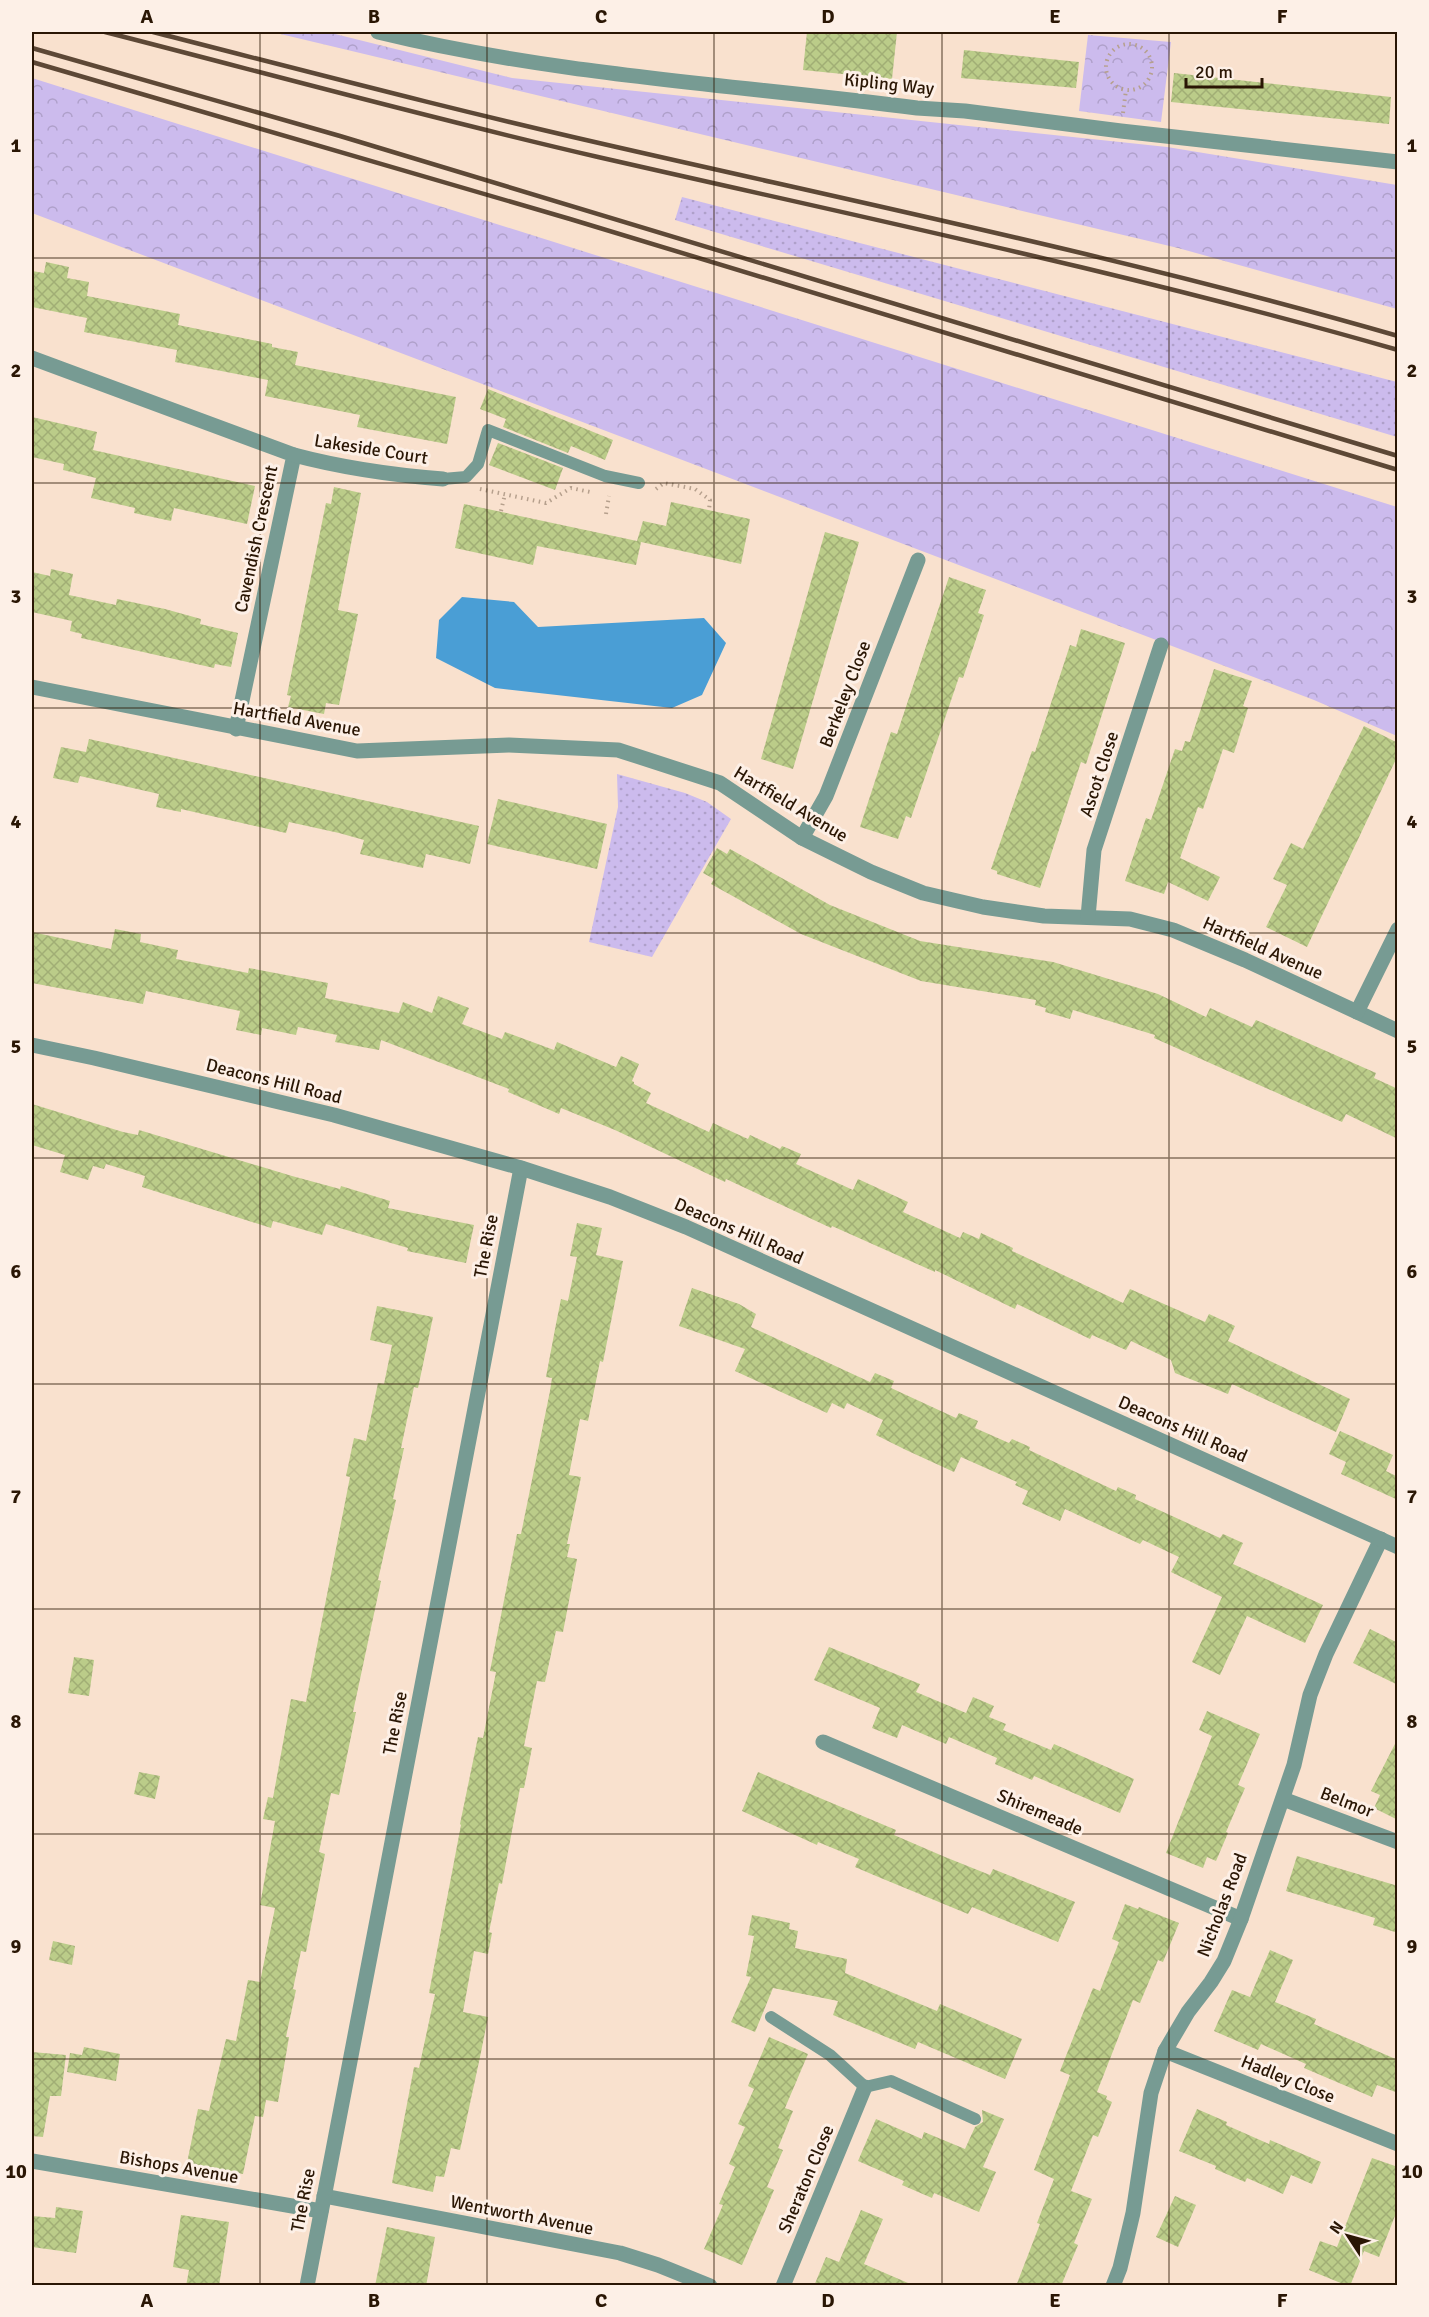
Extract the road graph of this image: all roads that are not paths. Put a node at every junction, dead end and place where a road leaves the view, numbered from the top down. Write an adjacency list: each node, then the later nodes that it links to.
1 (378, 32): 2 (street, Kipling Way)
2 (1398, 162)
3 (32, 358): 4 (street, Cavendish Crescent)
4 (294, 455): 5 (street, Lakeside Court); 10 (street, Cavendish Crescent)
5 (443, 479): 6 (lane)
6 (639, 483)
7 (918, 560): 11 (street, Berkeley Close)
8 (1161, 645): 12 (street, Ascot Close)
9 (33, 692): 10 (street, Hartfield Avenue)
10 (236, 729): 11 (street, Hartfield Avenue)
11 (802, 838): 12 (street, Hartfield Avenue)
12 (1088, 917): 14 (street, Hartfield Avenue)
13 (1398, 929): 14 (street)
14 (1357, 1012): 15 (street, Hartfield Avenue)
15 (1398, 1030)
16 (32, 1045): 17 (street, Deacons Hill Road)
17 (521, 1168): 18 (street, Deacons Hill Road); 30 (street, The Rise)
18 (1381, 1539): 19 (street, Deacons Hill Road); 21 (street, Nicholas Road)
19 (1398, 1547)
20 (823, 1742): 23 (street, Shiremeade)
21 (1282, 1799): 22 (street, Belmor); 23 (street, Nicholas Road)
22 (1398, 1842)
23 (1241, 1919): 25 (street, Nicholas Road)
24 (771, 2018): 26 (lane)
25 (1165, 2050): 28 (street, Hadley Close); 34 (street, Nicholas Road)
26 (865, 2087): 27 (lane); 33 (street, Sheraton Close)
27 (975, 2119)
28 (1398, 2144)
29 (32, 2161): 30 (street, Bishops Avenue)
30 (322, 2204): 31 (street, The Rise); 32 (street, Wentworth Avenue)
31 (307, 2286)
32 (710, 2286)
33 (783, 2286)
34 (1113, 2286)

